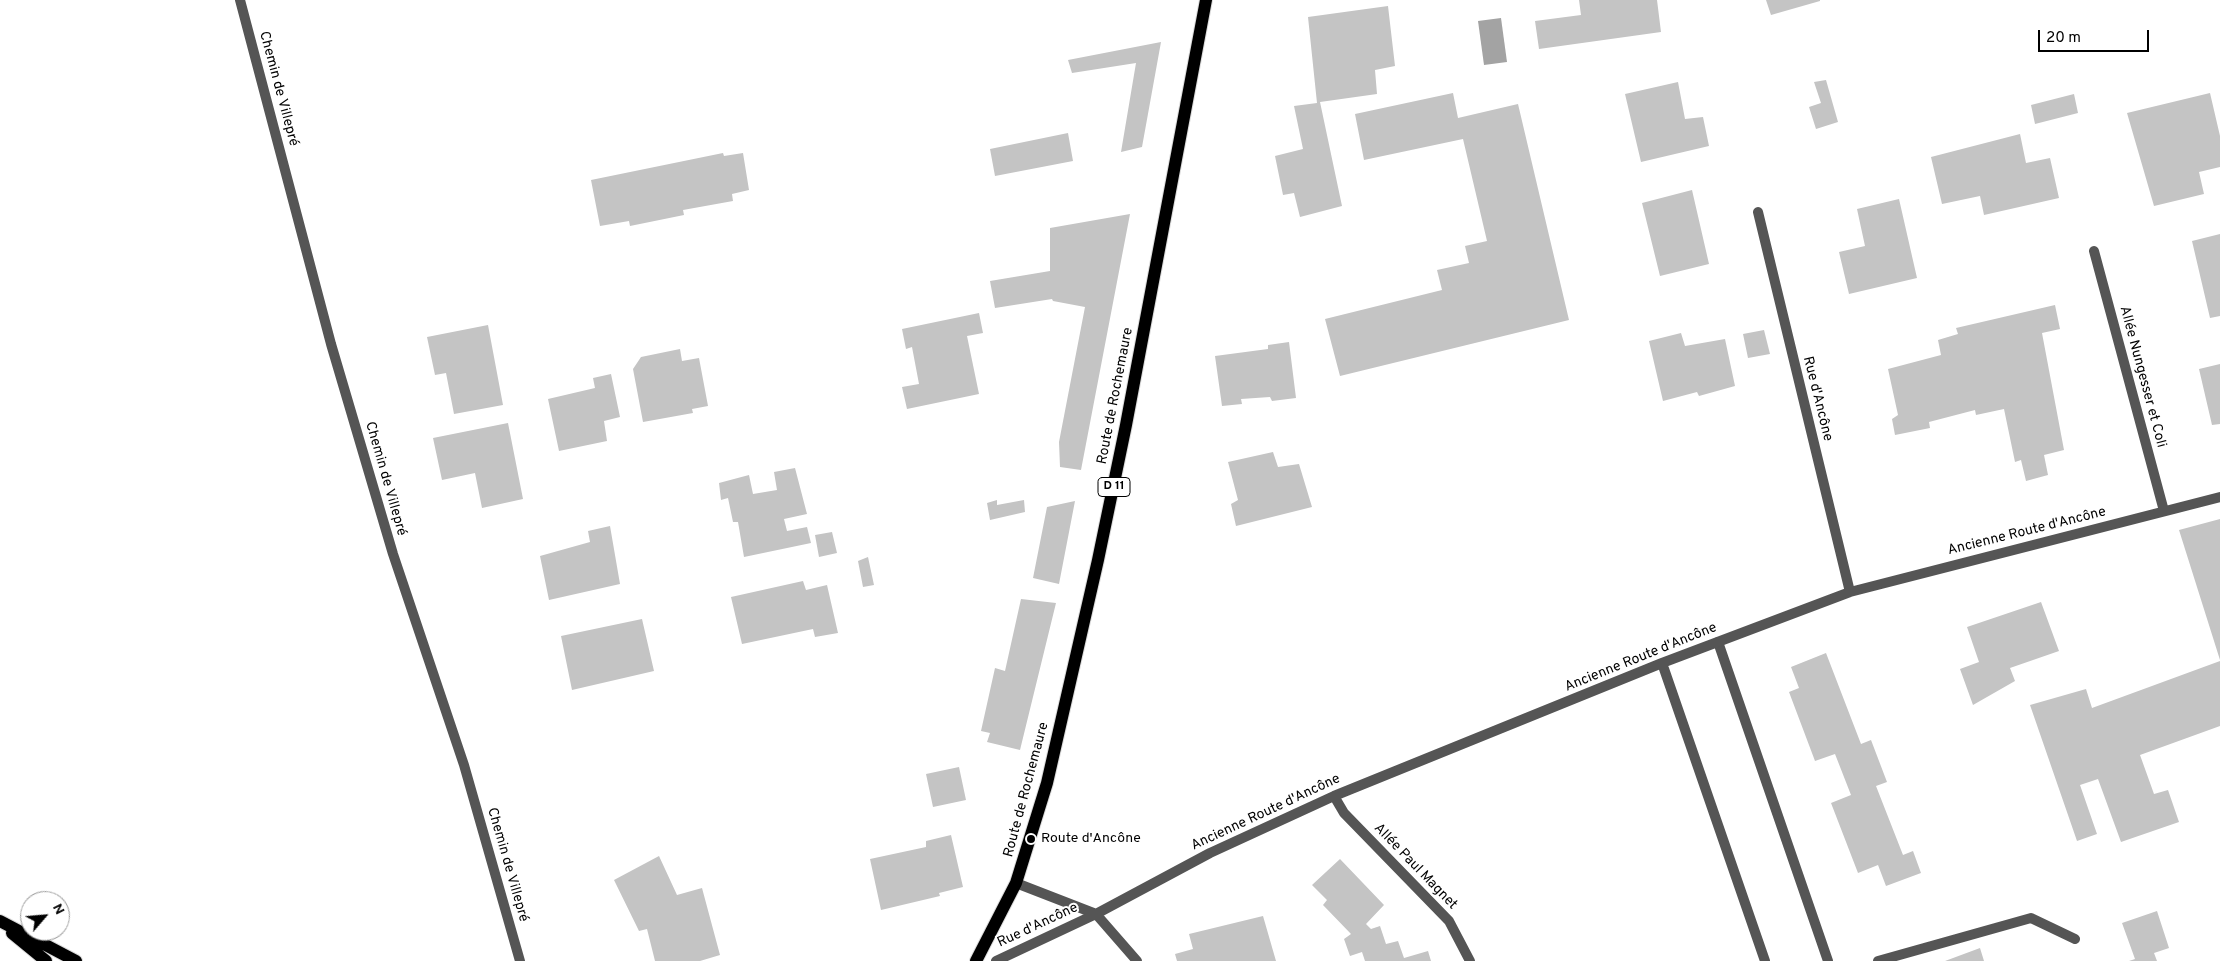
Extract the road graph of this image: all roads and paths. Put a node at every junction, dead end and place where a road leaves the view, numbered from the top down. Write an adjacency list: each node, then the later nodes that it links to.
1 (240, 0): 17 (street, Chemin de Villepré)
2 (1206, 0): 11 (main road, Route de Rochemaure / D 11)
3 (1758, 212): 7 (street, Rue d'Ancône)
4 (2094, 250): 6 (street, Allée Nungesser et Coli)
5 (2220, 497): 6 (street, Ancienne Route d'Ancône)
6 (2164, 511): 7 (street, Ancienne Route d'Ancône)
7 (1850, 592): 8 (street, Ancienne Route d'Ancône)
8 (1718, 642): 9 (street, Ancienne Route d'Ancône); 23 (street)
9 (1662, 663): 10 (street, Ancienne Route d'Ancône); 22 (street)
10 (1334, 796): 12 (street, Ancienne Route d'Ancône); 21 (street, Allée Paul Magnet)
11 (1016, 883): 12 (street, Rue d'Ancône); 18 (main road, Route de Rochemaure / D 11)
12 (1096, 914): 19 (street, Rue d'Ancône); 20 (street)
13 (0, 922): 15 (main road); 16 (main road)
14 (2075, 938): 24 (street)
15 (46, 961)
16 (76, 961)
17 (520, 961)
18 (976, 961)
19 (996, 961)
20 (1137, 961)
21 (1470, 961)
22 (1765, 961)
23 (1828, 961)
24 (1878, 961)

